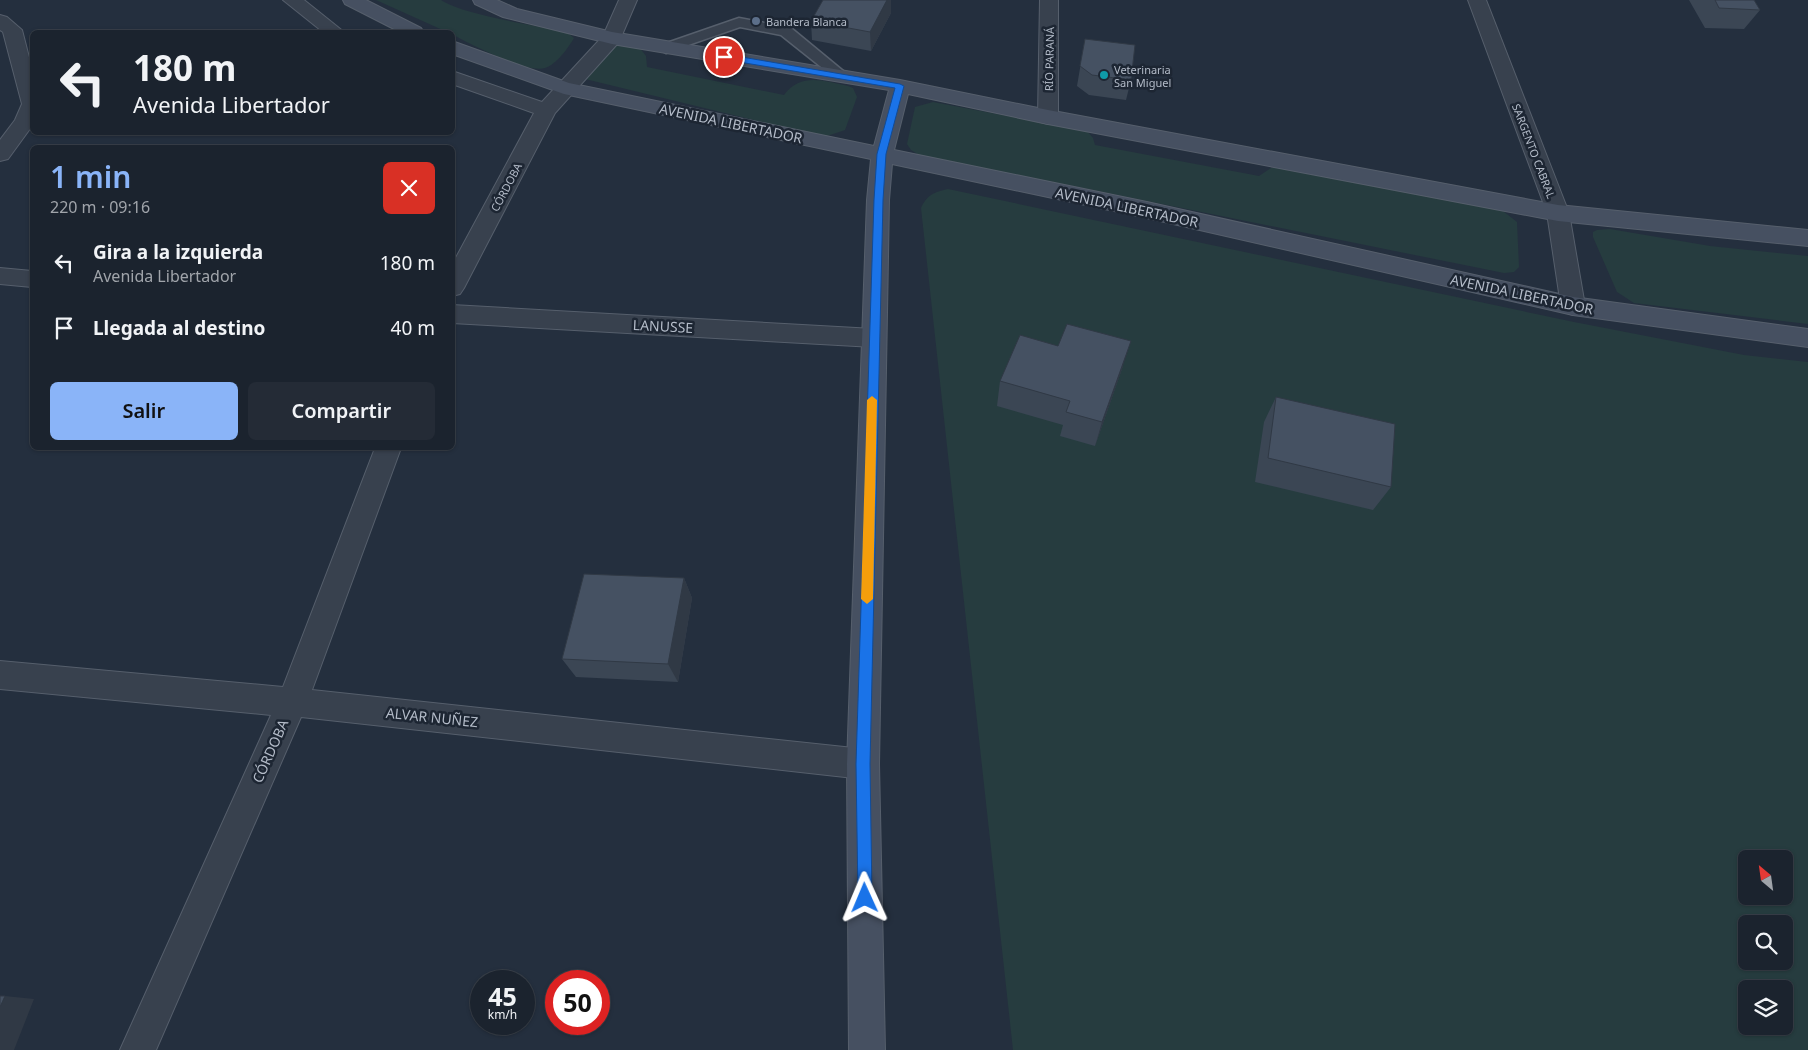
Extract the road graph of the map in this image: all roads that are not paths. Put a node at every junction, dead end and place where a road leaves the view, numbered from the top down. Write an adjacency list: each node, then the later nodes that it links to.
1 (292, 0): 8 (street)
2 (352, 0): 9 (main road)
3 (482, 0): 10 (main road)
4 (628, 0): 10 (street)
5 (1049, 0): 20 (street, RÍO PARANÁ)
6 (1477, 0): 23 (street, SARGENTO CABRAL)
7 (0, 21): 17 (street)
8 (331, 30)
9 (410, 30)
10 (612, 38): 12 (main road); 16 (street, CÓRDOBA)
11 (455, 48): 16 (main road, AVENIDA LIBERTADOR)
12 (666, 48): 13 (main road); 13 (lane)
13 (840, 75): 15 (main road)
14 (455, 78): 19 (street)
15 (900, 86): 20 (main road); 22 (main road)
16 (564, 88): 19 (street, CÓRDOBA); 22 (main road, AVENIDA LIBERTADOR)
17 (30, 97)
18 (30, 109): 21 (street)
19 (546, 110): 27 (street, CÓRDOBA)
20 (1048, 118): 23 (main road)
21 (0, 154)
22 (882, 154): 28 (main road, AVENIDA LIBERTADOR); 30 (main road)
23 (1558, 213): 24 (main road); 28 (street, SARGENTO CABRAL)
24 (1808, 238)
25 (0, 276): 26 (street)
26 (30, 279)
27 (455, 282)
28 (1573, 306): 31 (main road, AVENIDA LIBERTADOR)
29 (455, 314): 30 (street, LANUSSE)
30 (874, 338): 35 (main road)
31 (1808, 338)
32 (387, 450): 34 (street, CÓRDOBA)
33 (0, 675): 34 (street, ALVAR NUÑEZ)
34 (292, 702): 35 (street, ALVAR NUÑEZ); 36 (street, CÓRDOBA)
35 (863, 764): 37 (main road)
36 (138, 1050)
37 (867, 1050)

